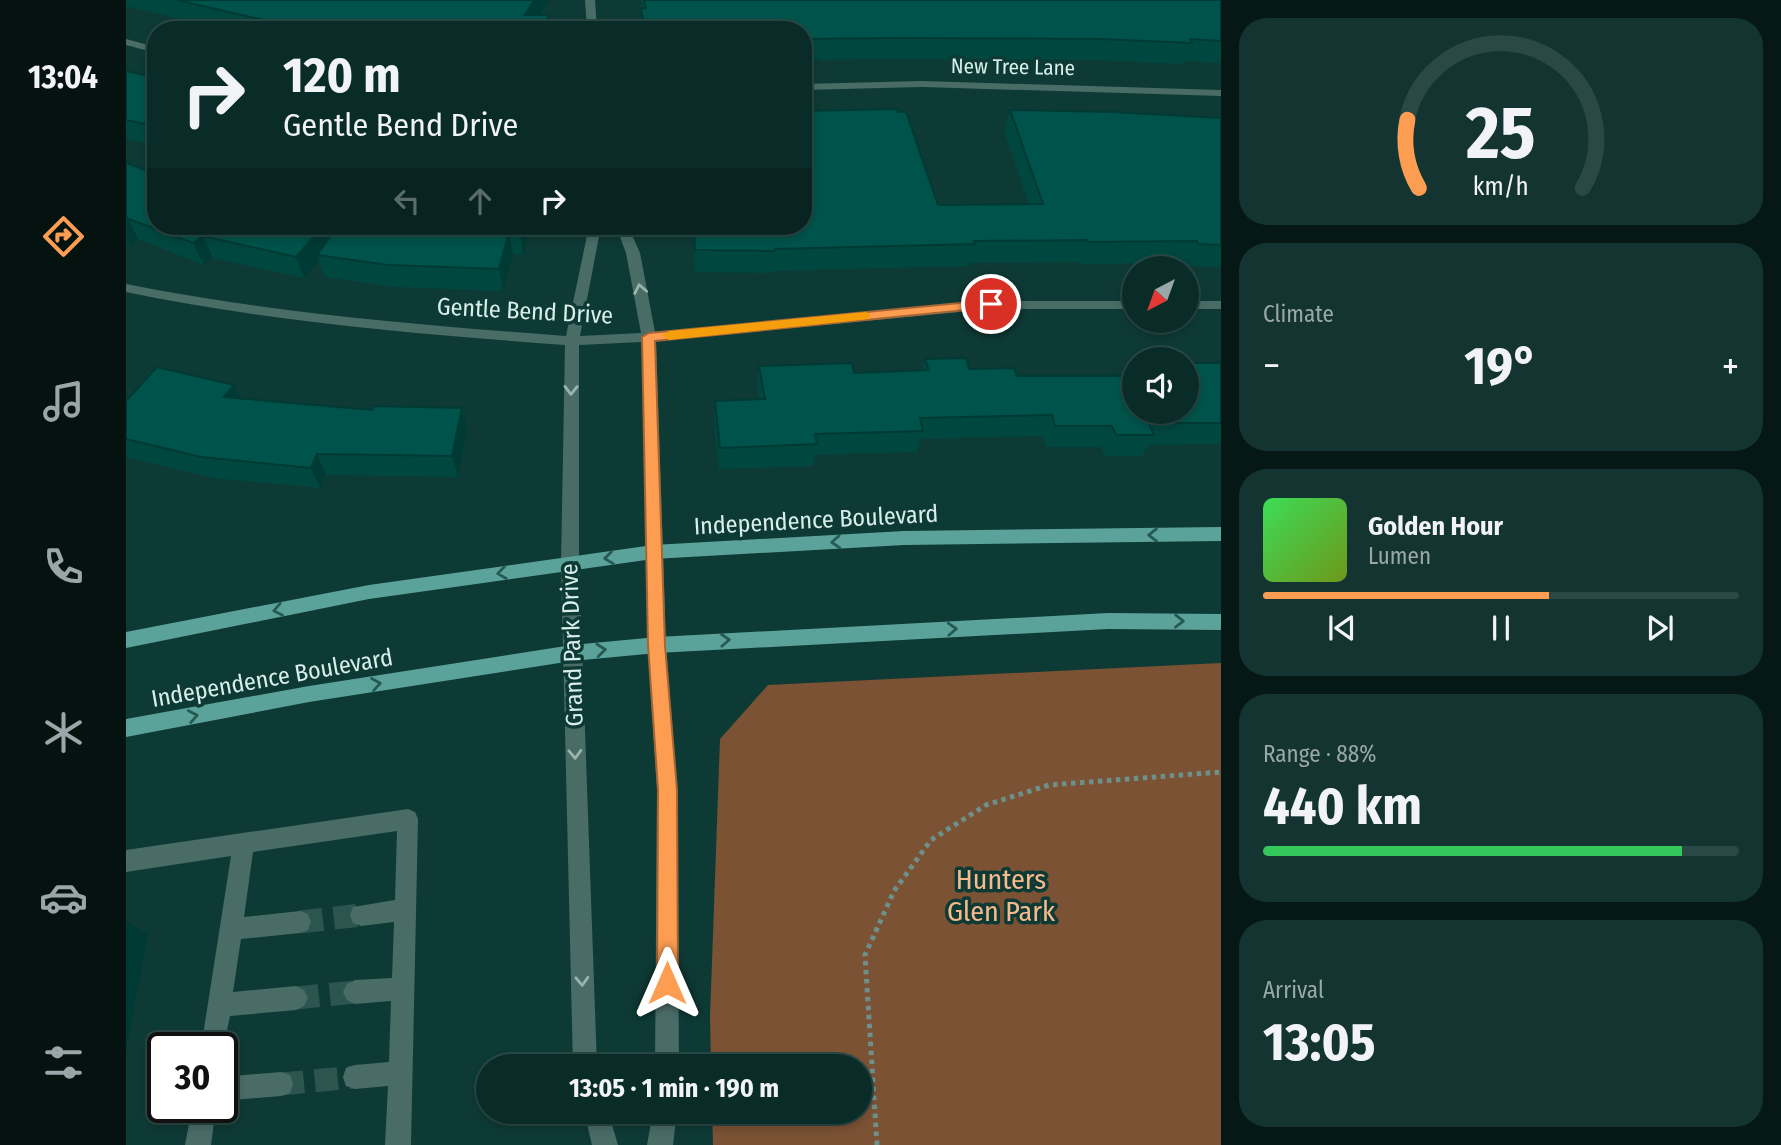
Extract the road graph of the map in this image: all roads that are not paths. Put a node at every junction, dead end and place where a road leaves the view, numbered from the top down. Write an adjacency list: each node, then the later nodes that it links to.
1 (590, 0): 2 (street)
2 (591, 21)
3 (126, 42): 4 (street)
4 (147, 48)
5 (812, 88): 6 (street, New Tree Lane)
6 (1221, 93)
7 (593, 235): 14 (street, Grand Park Drive)
8 (626, 235): 13 (street, one-way to 8)
9 (126, 288): 14 (street, Gentle Bend Drive)
10 (1122, 305): 13 (street, Gentle Bend Drive)
11 (1199, 305): 12 (street)
12 (1221, 305)
13 (649, 337): 14 (street, Gentle Bend Drive); 16 (street)
14 (572, 341): 17 (street, Grand Park Drive, one-way to 17)
15 (1221, 534): 16 (main road, Independence Boulevard, one-way to 16)
16 (653, 552): 17 (main road, Independence Boulevard, one-way to 17); 20 (street)
17 (570, 563): 19 (main road, Independence Boulevard, one-way to 19); 21 (street, Grand Park Drive)
18 (1221, 622): 20 (main road, Independence Boulevard, one-way to 18)
19 (126, 640)
20 (657, 645): 21 (main road, Independence Boulevard, one-way to 20); 35 (street)
21 (572, 653): 22 (main road, Independence Boulevard, one-way to 21); 34 (street, Grand Park Drive, one-way to 34)
22 (126, 728)
23 (244, 843): 24 (street); 25 (street); 28 (street)
24 (126, 861)
25 (405, 910): 26 (street); 29 (street)
26 (361, 915)
27 (300, 922): 28 (street)
28 (232, 929): 32 (street)
29 (403, 989): 30 (street); 36 (street)
30 (355, 992)
31 (296, 998): 32 (street)
32 (220, 1004): 33 (street)
33 (216, 1032)
34 (585, 1054)
35 (667, 1054)
36 (401, 1073): 37 (street); 44 (street)
37 (355, 1077)
38 (281, 1084): 39 (street)
39 (238, 1088)
40 (202, 1123): 43 (street)
41 (599, 1124): 45 (street)
42 (663, 1124): 46 (street)
43 (198, 1145)
44 (398, 1145)
45 (605, 1145)
46 (660, 1145)

